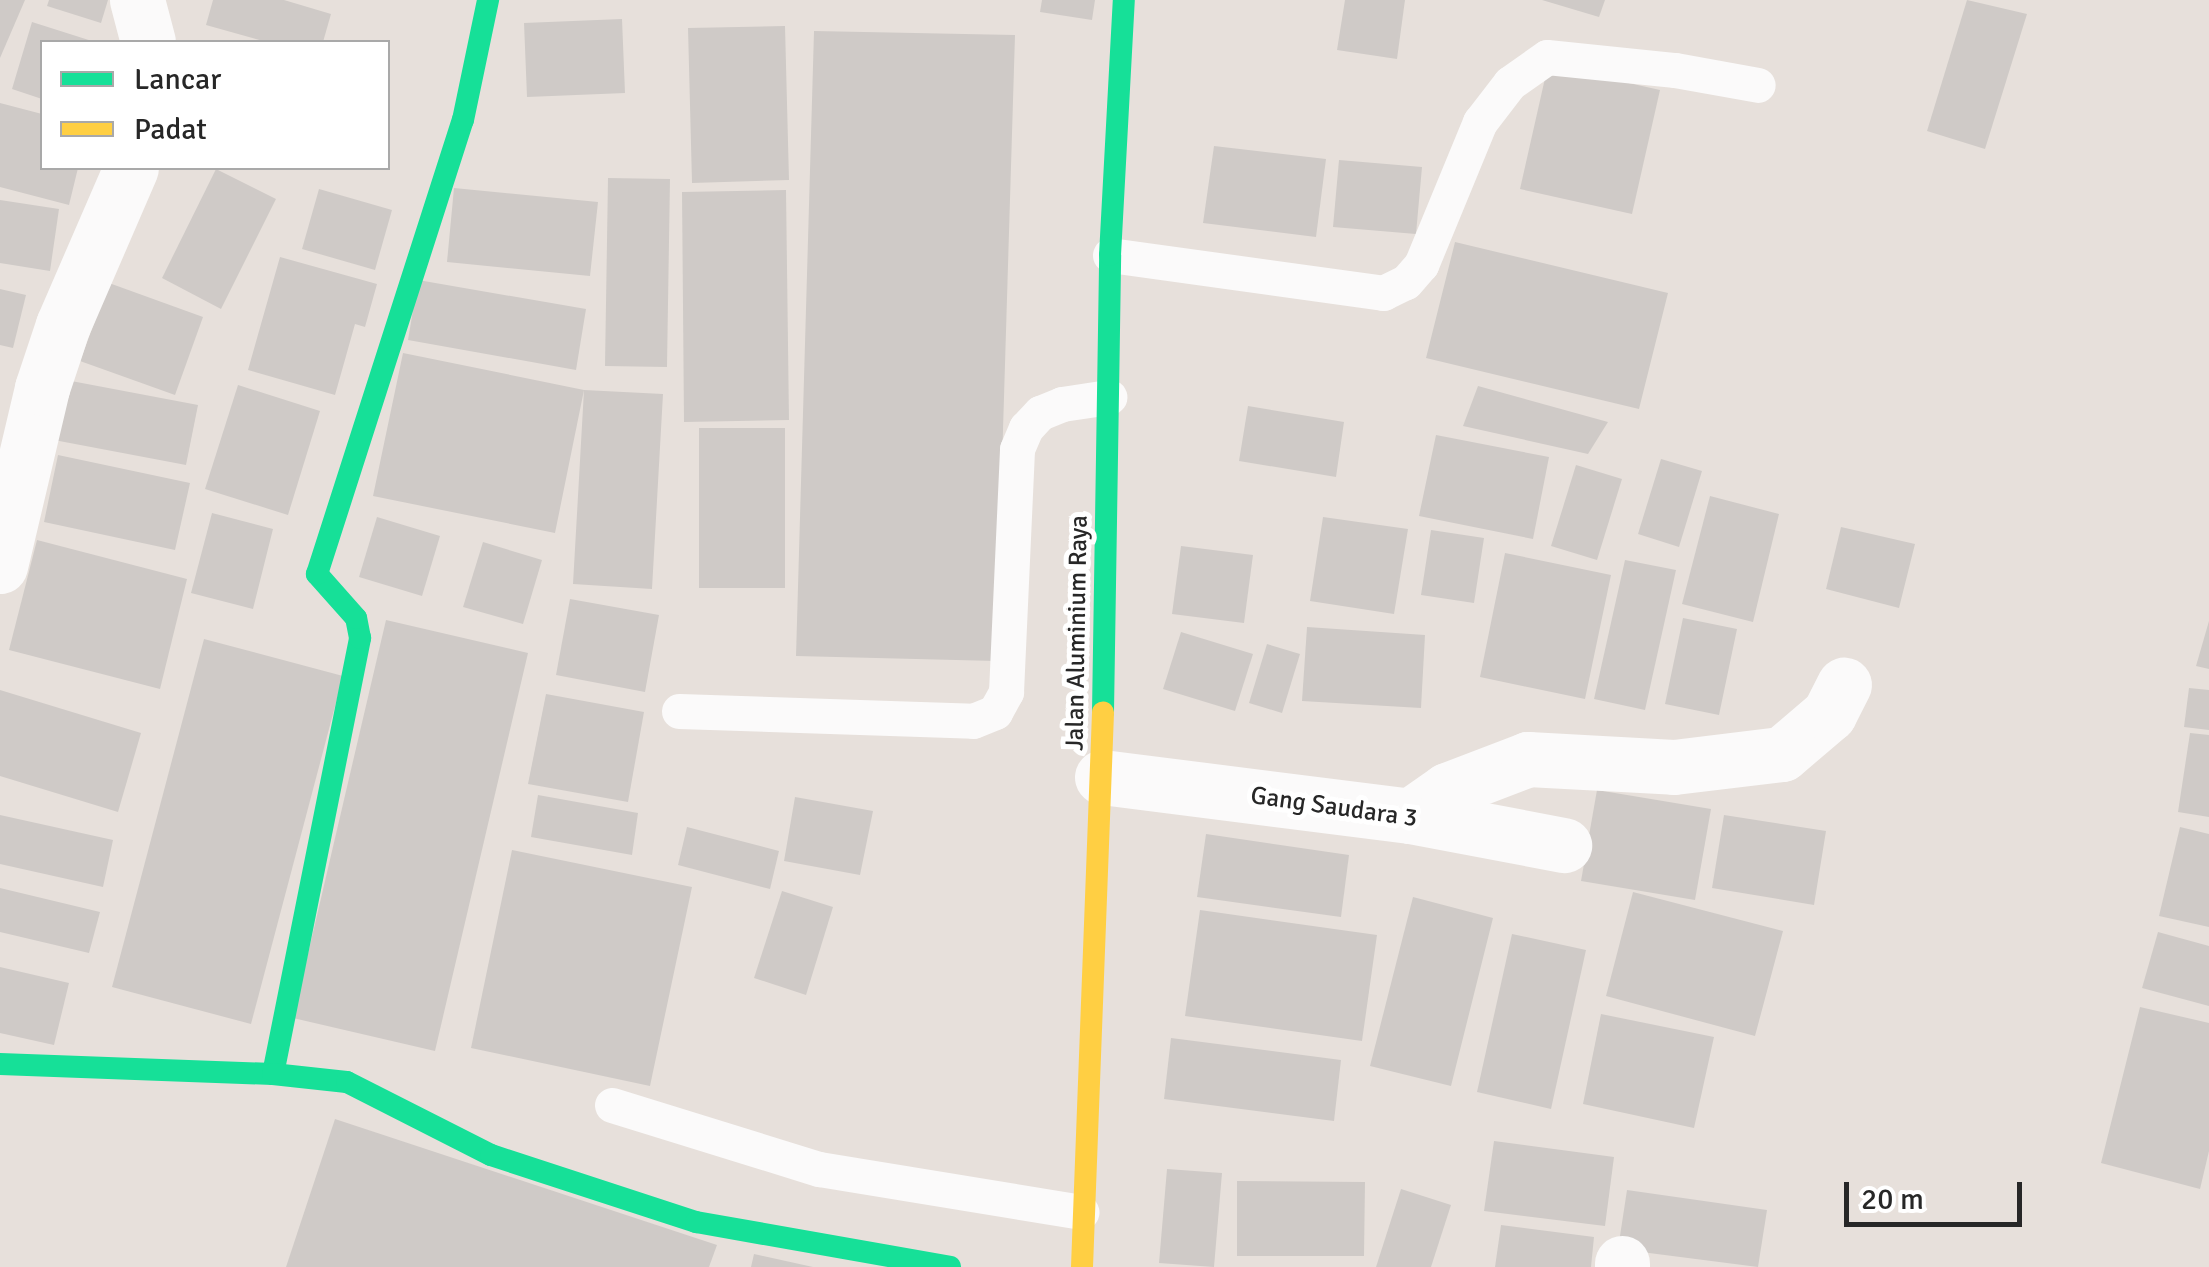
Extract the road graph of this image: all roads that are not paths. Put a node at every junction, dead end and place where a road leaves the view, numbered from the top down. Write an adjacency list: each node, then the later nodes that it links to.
1 (138, 0): 4 (street)
2 (488, 0): 16 (street)
3 (1124, 0): 7 (street, Jalan Aluminium Raya)
4 (148, 40)
5 (1758, 84): 7 (lane)
6 (130, 170): 9 (street)
7 (1110, 255): 8 (street, Jalan Aluminium Raya)
8 (1109, 397): 11 (lane); 12 (street, Jalan Aluminium Raya)
9 (0, 566)
10 (1844, 686): 13 (street)
11 (679, 711)
12 (1102, 777): 13 (street, Gang Saudara 3); 18 (street, Jalan Aluminium Raya)
13 (1410, 816): 14 (street, Gang Saudara 3)
14 (1564, 845)
15 (0, 1064): 16 (street)
16 (272, 1074): 19 (street)
17 (612, 1105): 18 (lane)
18 (1082, 1212): 20 (street, Jalan Aluminium Raya)
19 (950, 1267)
20 (1082, 1267)

